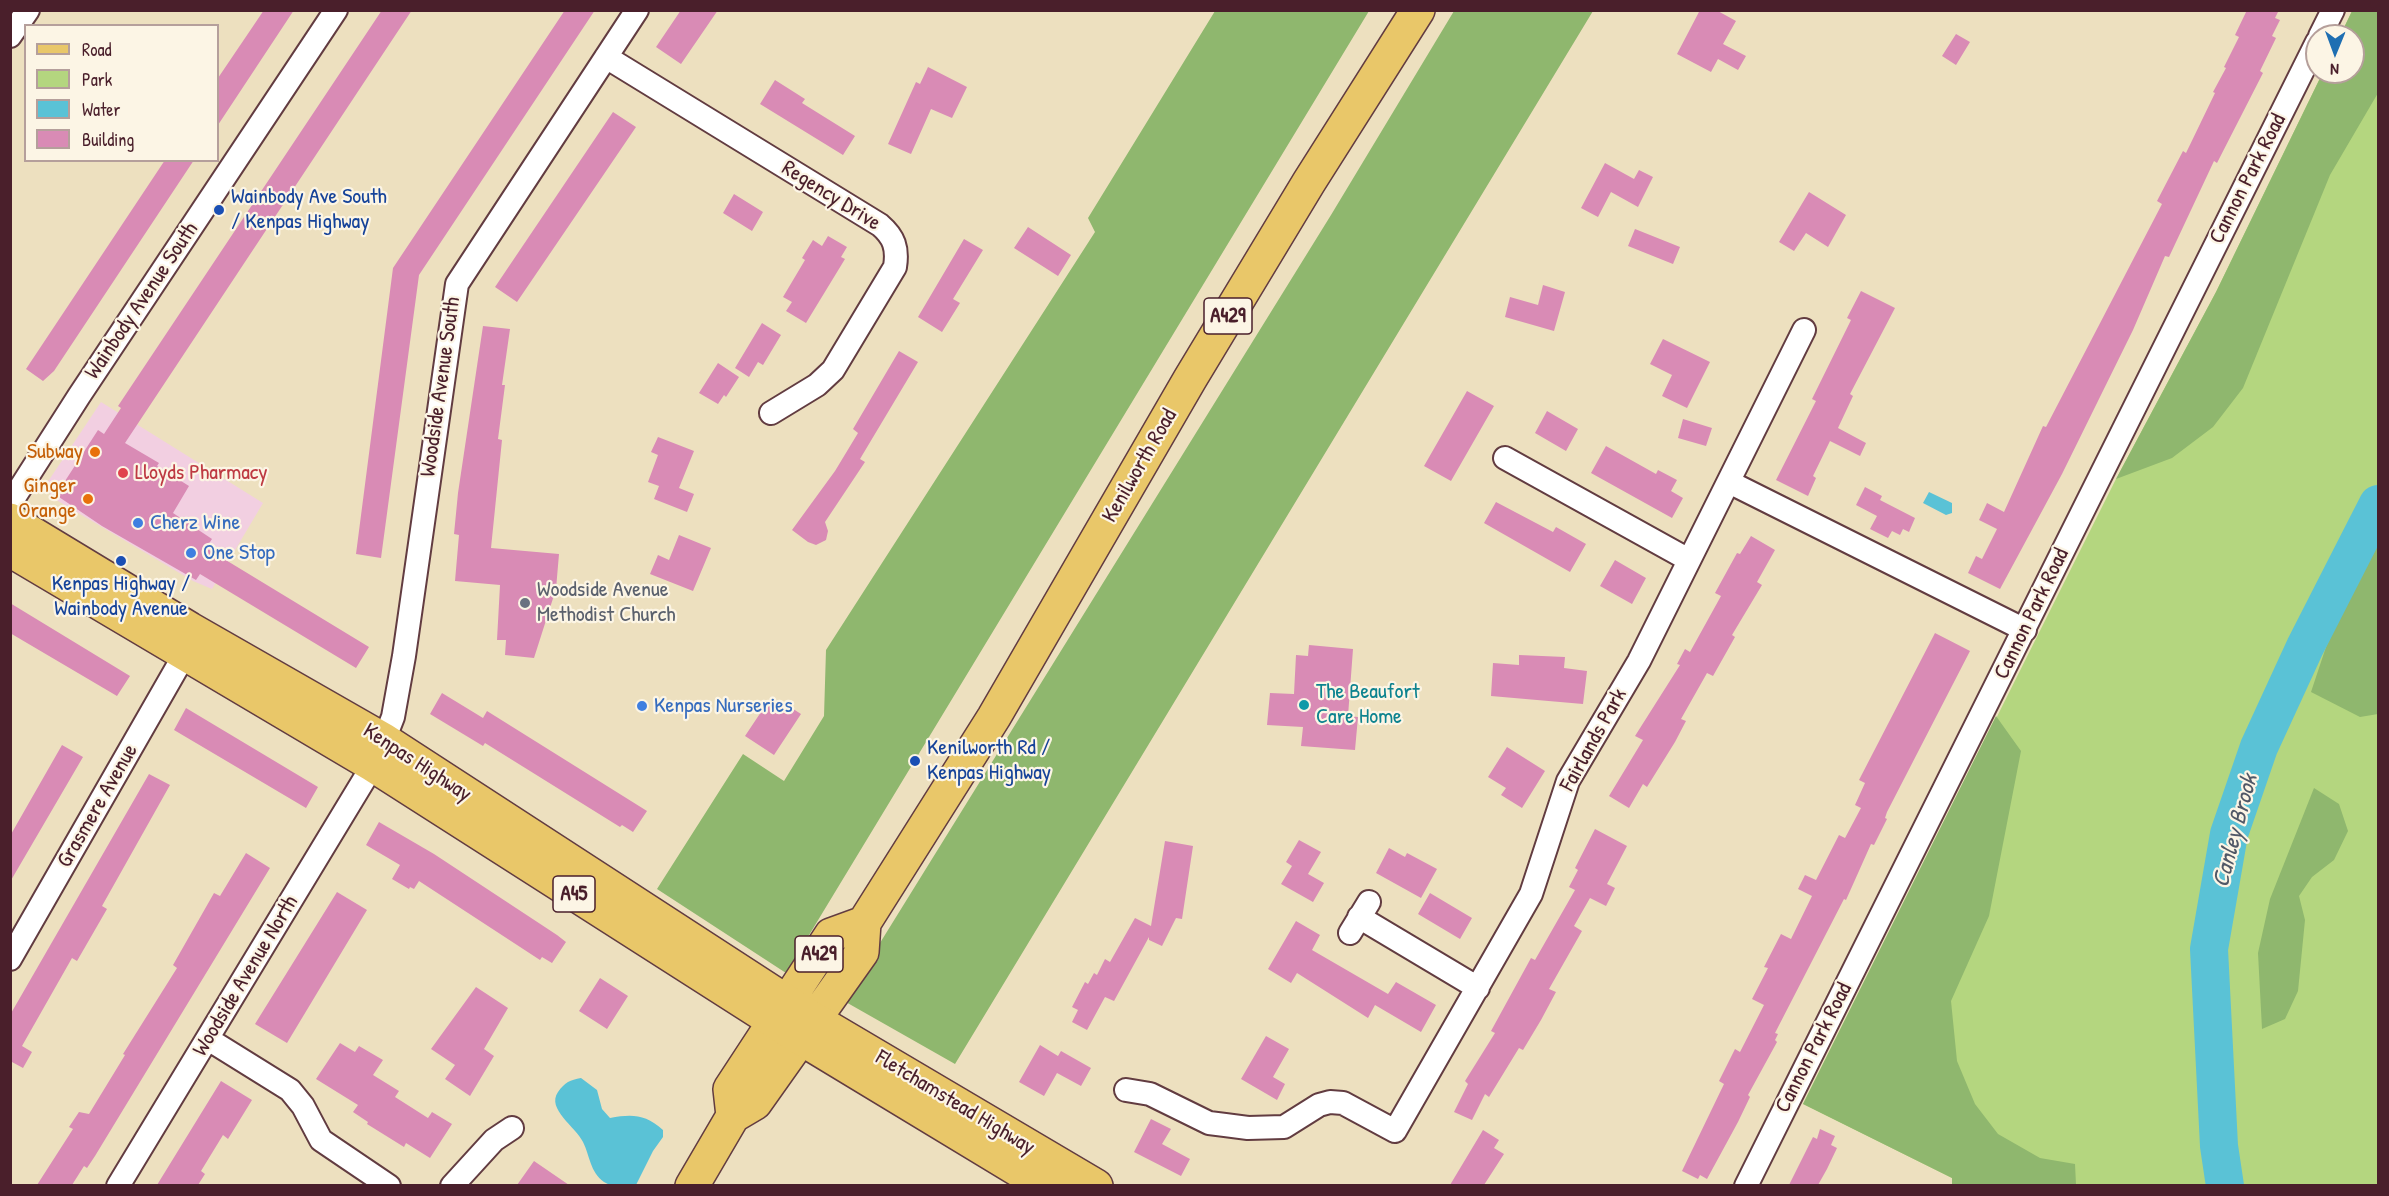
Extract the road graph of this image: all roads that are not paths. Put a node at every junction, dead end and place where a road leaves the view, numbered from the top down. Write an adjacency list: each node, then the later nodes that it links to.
1 (28, 10): 7 (street)
2 (336, 10): 14 (street, Wainbody Avenue South)
3 (637, 10): 8 (street, Woodside Avenue South)
4 (1418, 10): 24 (main road, Kenilworth Road / A429)
5 (2333, 10): 6 (street)
6 (2326, 24)
7 (10, 36)
8 (606, 57): 11 (street, Regency Drive); 20 (street, Woodside Avenue South)
9 (2305, 66): 18 (street, Cannon Park Road)
10 (1804, 330): 13 (street, Fairlands Park)
11 (771, 413)
12 (1505, 459): 17 (street)
13 (1729, 482): 17 (street, Fairlands Park); 18 (street)
14 (10, 504)
15 (10, 520): 20 (main road, Kenpas Highway / A45)
16 (10, 550): 19 (main road, Kenpas Highway / A45)
17 (1689, 560): 23 (street, Fairlands Park)
18 (2025, 630): 34 (street, Cannon Park Road)
19 (186, 652): 20 (main road, Kenpas Highway / A45); 22 (street, Grasmere Avenue)
20 (378, 753): 24 (main road, Kenpas Highway / A45); 25 (street, Woodside Avenue North)
21 (1359, 917): 23 (street)
22 (10, 959)
23 (1478, 988): 26 (street, Fairlands Park)
24 (795, 1021): 31 (main road, Kenilworth Road / A429); 32 (main road, Fletchamstead Highway / A45); 33 (main road, Fletchamstead Highway / A45)
25 (208, 1039): 28 (street, Woodside Avenue North); 29 (street)
26 (1126, 1090)
27 (512, 1128): 30 (street)
28 (118, 1185)
29 (389, 1185)
30 (452, 1185)
31 (692, 1185)
32 (1045, 1185)
33 (1096, 1185)
34 (1746, 1185)

